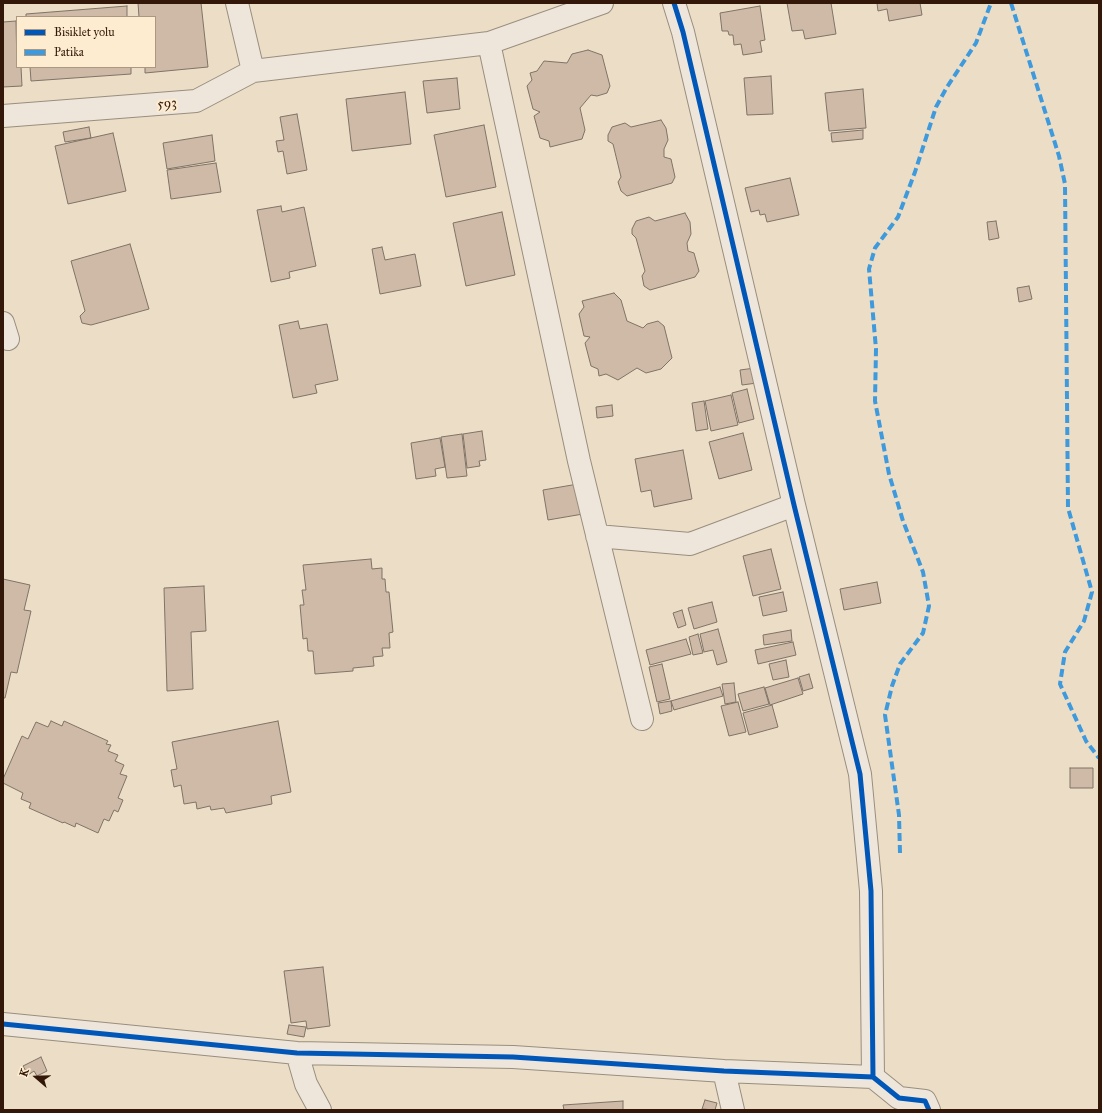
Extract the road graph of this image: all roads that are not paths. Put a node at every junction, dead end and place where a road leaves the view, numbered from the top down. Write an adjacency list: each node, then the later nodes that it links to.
1 (237, 3): 5 (street)
2 (602, 3): 4 (street)
3 (674, 3): 7 (street)
4 (489, 43): 5 (street); 8 (street)
5 (253, 70): 6 (street, 593)
6 (3, 116)
7 (794, 505): 8 (street); 13 (street)
8 (597, 536): 9 (street)
9 (642, 719)
10 (3, 1024): 11 (street)
11 (297, 1053): 12 (street); 14 (street)
12 (724, 1071): 13 (street); 15 (street)
13 (873, 1077): 16 (street)
14 (320, 1110)
15 (733, 1110)
16 (929, 1110)

